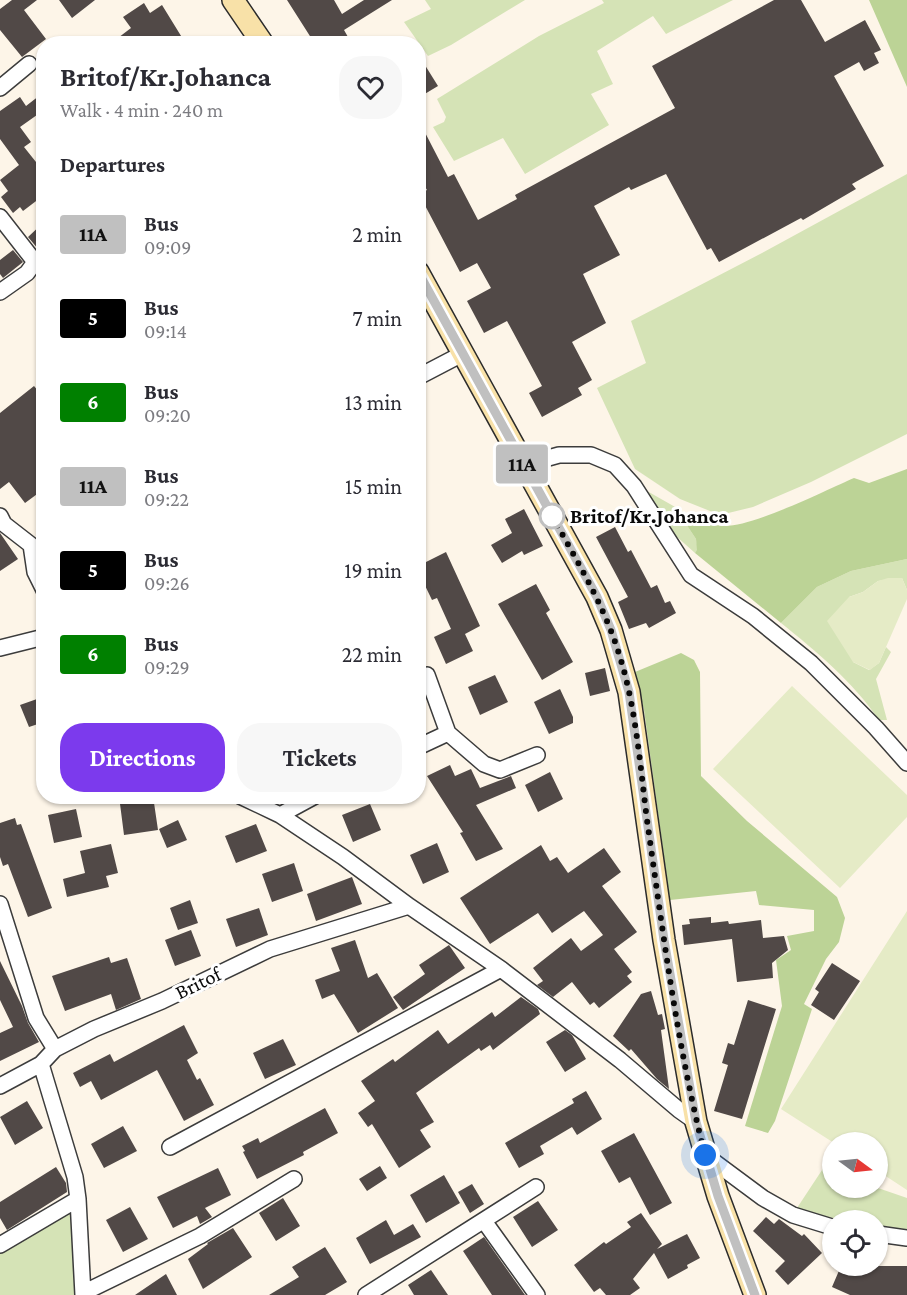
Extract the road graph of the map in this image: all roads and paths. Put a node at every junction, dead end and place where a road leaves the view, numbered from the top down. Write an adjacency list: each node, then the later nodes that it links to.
1 (233, 0): 2 (street)
2 (258, 36)
3 (29, 64): 4 (street)
4 (0, 88)
5 (0, 217): 7 (street)
6 (426, 286): 8 (street)
7 (0, 292)
8 (464, 353): 9 (street); 10 (street)
9 (426, 373)
10 (523, 465): 21 (street); 31 (street)
11 (1, 520): 12 (street)
12 (36, 542)
13 (36, 558): 14 (street)
14 (36, 574)
15 (36, 639): 16 (street)
16 (0, 648)
17 (427, 675): 18 (street)
18 (448, 733): 19 (street); 20 (street)
19 (426, 743)
20 (537, 755)
21 (907, 763)
22 (258, 804): 24 (street)
23 (299, 804): 24 (street)
24 (280, 814): 26 (street)
25 (0, 904): 28 (street)
26 (409, 906): 27 (street); 28 (street, Britof)
27 (501, 969): 31 (street); 32 (street)
28 (55, 1049): 29 (street, Britof)
29 (41, 1064): 30 (street, Britof); 36 (street)
30 (0, 1086)
31 (696, 1122): 33 (street)
32 (170, 1147)
33 (705, 1155): 38 (street); 45 (street)
34 (294, 1179): 42 (street)
35 (536, 1187): 37 (street)
36 (78, 1198): 41 (street); 42 (street)
37 (483, 1221): 43 (street); 44 (street)
38 (822, 1224)
39 (888, 1235): 40 (street)
40 (907, 1238)
41 (0, 1245)
42 (83, 1294)
43 (366, 1295)
44 (537, 1295)
45 (755, 1295)

